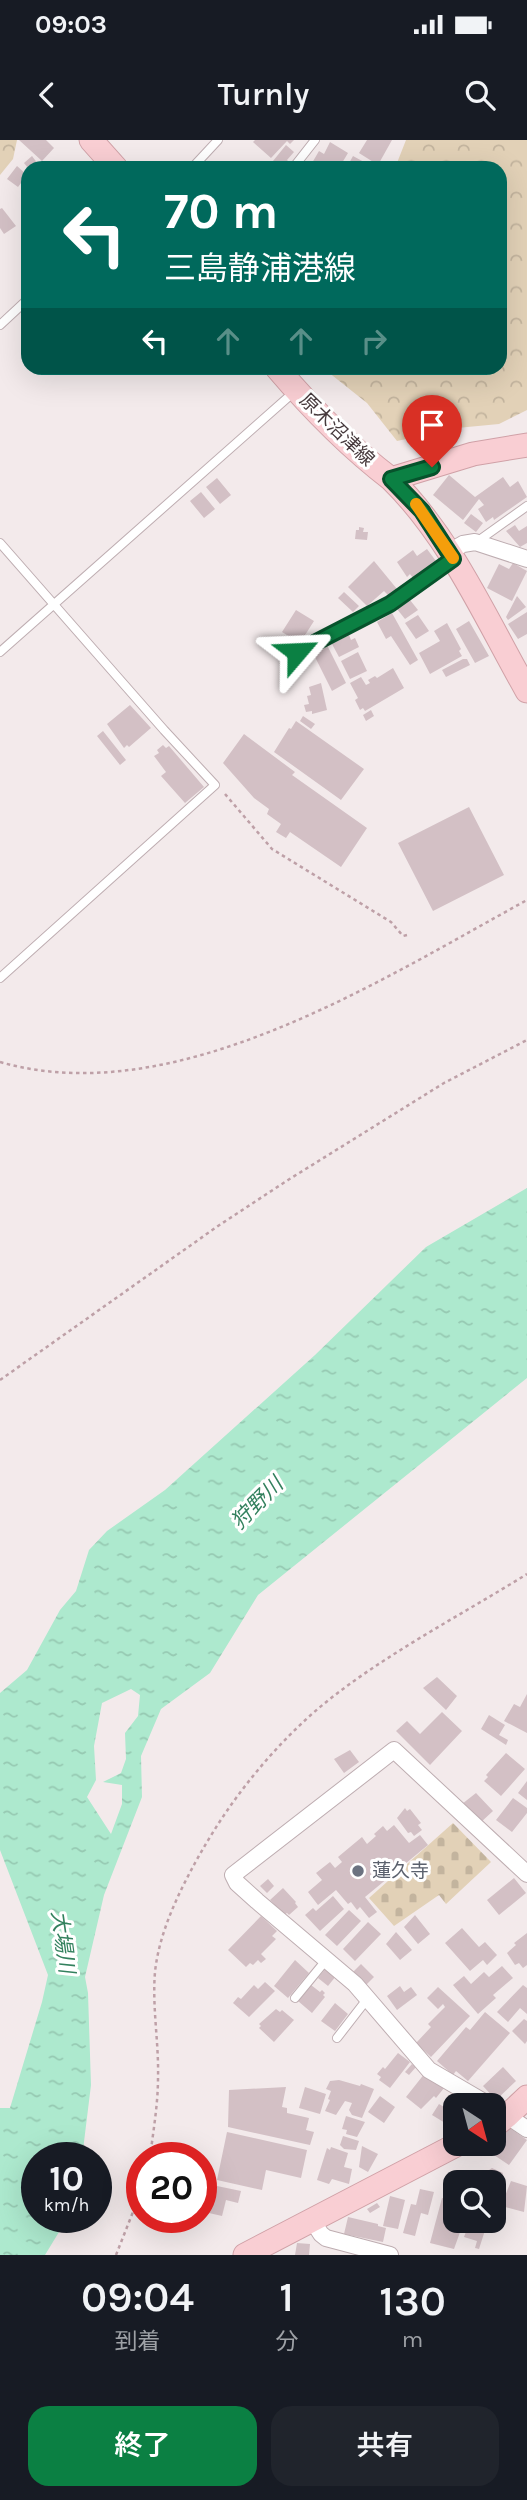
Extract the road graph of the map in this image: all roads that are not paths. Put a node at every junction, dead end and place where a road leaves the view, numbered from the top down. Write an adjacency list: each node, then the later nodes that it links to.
1 (91, 140): 4 (main road)
2 (218, 140): 5 (lane)
3 (315, 140): 6 (lane)
4 (110, 161)
5 (198, 161)
6 (298, 161)
7 (21, 306): 8 (lane)
8 (0, 325)
9 (283, 375): 10 (main road, 原木沼津線)
10 (296, 390): 12 (main road, 原木沼津線); 18 (lane)
11 (527, 445): 12 (main road, 原木沼津線)
12 (391, 479): 16 (main road)
13 (527, 506): 15 (lane)
14 (0, 542): 18 (lane)
15 (477, 542): 16 (street); 17 (street)
16 (451, 555): 20 (lane); 21 (main road)
17 (527, 559)
18 (55, 604): 19 (lane); 22 (lane)
19 (0, 652)
20 (297, 652)
21 (527, 691)
22 (0, 978)
23 (527, 1874): 24 (street)
24 (327, 1959): 25 (lane); 26 (street)
25 (295, 1998)
26 (368, 1998): 27 (lane); 28 (street)
27 (337, 2038)
28 (464, 2093)
29 (527, 2096): 30 (main road)
30 (506, 2108)
31 (506, 2119): 32 (street)
32 (527, 2129)
33 (443, 2152): 34 (main road)
34 (312, 2220): 35 (main road); 36 (street)
35 (246, 2255)
36 (390, 2255)

